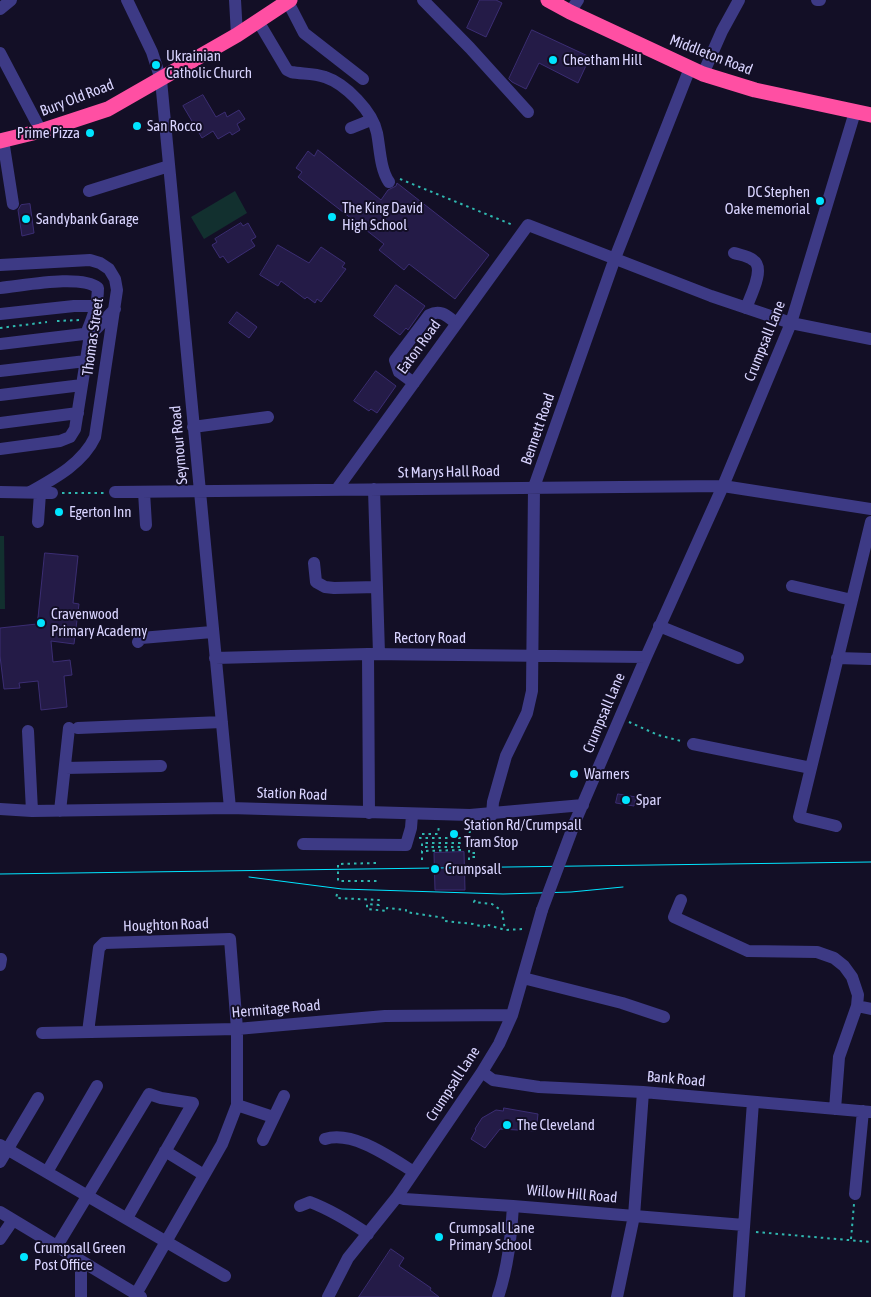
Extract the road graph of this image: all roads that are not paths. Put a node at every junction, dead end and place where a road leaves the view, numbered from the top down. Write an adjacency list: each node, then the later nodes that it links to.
1 (11, 0): 9 (street)
2 (127, 0): 15 (street, Seymour Road)
3 (235, 0): 11 (street)
4 (423, 0): 16 (street)
5 (548, 0): 8 (highway, Middleton Road)
6 (740, 0): 13 (street, Bennett Road)
7 (289, 1): 10 (highway, Bury Old Road); 14 (street)
8 (574, 6): 13 (highway, Middleton Road)
9 (0, 9)
10 (258, 21): 11 (highway, Bury Old Road); 19 (street)
11 (237, 35): 15 (highway, Bury Old Road)
12 (0, 53): 21 (street)
13 (696, 71): 17 (highway, Middleton Road); 28 (street, Bennett Road)
14 (363, 79)
15 (161, 80): 21 (highway, Bury Old Road); 23 (street, Seymour Road)
16 (528, 112)
17 (855, 112): 18 (highway, Middleton Road); 36 (street, Crumpsall Lane)
18 (871, 115)
19 (372, 120): 20 (street); 24 (street)
20 (352, 128)
21 (41, 131): 22 (highway, Bury Old Road)
22 (2, 140): 26 (street)
23 (169, 166): 25 (street); 48 (street, Seymour Road)
24 (394, 180)
25 (89, 191)
26 (13, 204)
27 (734, 253): 32 (street)
28 (615, 258): 32 (street); 35 (street, Eaton Road); 51 (street, Bennett Road)
29 (0, 265): 33 (street, Thomas Street)
30 (0, 288): 31 (street)
31 (96, 306): 34 (street); 37 (street)
32 (746, 308): 36 (street)
33 (115, 309): 37 (street); 56 (street, Thomas Street)
34 (0, 314)
35 (456, 323): 42 (street, Eaton Road); 42 (street)
36 (791, 323): 38 (street); 50 (street, Crumpsall Lane)
37 (89, 334): 39 (street); 40 (street)
38 (871, 340)
39 (0, 344)
40 (86, 361): 41 (street); 43 (street)
41 (0, 371)
42 (414, 383): 52 (street, Eaton Road)
43 (82, 385): 44 (street); 45 (street)
44 (0, 395)
45 (78, 413): 47 (street); 49 (street)
46 (268, 418): 48 (street)
47 (0, 423)
48 (193, 427): 54 (street, Seymour Road)
49 (0, 449)
50 (722, 486): 51 (street, St Marys Hall Road); 59 (street, St Marys Hall Road); 67 (street, Crumpsall Lane)
51 (534, 487): 53 (street, St Marys Hall Road); 71 (street, Bennett Road)
52 (337, 489): 53 (street, St Marys Hall Road); 54 (street, St Marys Hall Road)
53 (374, 489): 65 (street)
54 (199, 491): 58 (street, St Marys Hall Road); 68 (street, Seymour Road)
55 (0, 492): 56 (street)
56 (41, 492): 60 (street)
57 (114, 492): 58 (street, St Marys Hall Road)
58 (144, 492): 62 (street)
59 (871, 509)
60 (38, 522)
61 (871, 522): 66 (street)
62 (146, 525)
63 (314, 563): 65 (street)
64 (792, 586): 66 (street)
65 (377, 587): 70 (street)
66 (852, 600): 75 (street)
67 (660, 626): 72 (street, Crumpsall Lane); 74 (street)
68 (212, 632): 69 (street); 73 (street, Seymour Road)
69 (138, 642)
70 (374, 654): 71 (street, Rectory Road); 73 (street, Rectory Road); 88 (street)
71 (533, 655): 72 (street, Rectory Road); 90 (street, Bennett Road)
72 (646, 657): 83 (street, Crumpsall Lane)
73 (215, 658): 77 (street, Seymour Road)
74 (738, 658)
75 (837, 658): 76 (street); 82 (street)
76 (871, 659)
77 (222, 722): 81 (street); 84 (street, Seymour Road)
78 (28, 731): 86 (street)
79 (693, 744): 82 (street)
80 (161, 766): 81 (street)
81 (65, 768): 87 (street)
82 (810, 768): 91 (street)
83 (583, 805): 90 (street, Station Road); 96 (street, Crumpsall Lane, bridge)
84 (230, 808): 87 (street, Station Road); 88 (street, Station Road)
85 (0, 809): 86 (street, Station Road)
86 (32, 811): 87 (street, Station Road)
87 (60, 811)
88 (369, 813): 89 (street, Station Road)
89 (412, 815): 90 (street, Station Road); 92 (street)
90 (492, 815)
91 (836, 826)
92 (303, 844)
93 (681, 900): 97 (street)
94 (0, 959): 95 (street)
95 (0, 965)
96 (523, 978): 99 (street, Crumpsall Lane); 100 (street)
97 (857, 1006): 98 (street); 111 (street)
98 (871, 1009)
99 (512, 1015): 101 (street, Hermitage Road); 104 (street, Crumpsall Lane)
100 (664, 1016)
101 (237, 1029): 102 (street, Hermitage Road); 102 (street, Houghton Road); 110 (street)
102 (88, 1032): 103 (street, Hermitage Road)
103 (42, 1033)
104 (482, 1072): 106 (street, Bank Road); 120 (street, Crumpsall Lane)
105 (97, 1086): 119 (street)
106 (643, 1092): 109 (street, Bank Road); 128 (street)
107 (284, 1096): 113 (street)
108 (38, 1098): 116 (street)
109 (753, 1102): 111 (street, Bank Road); 131 (street)
110 (237, 1105): 113 (street); 121 (street)
111 (835, 1108): 112 (street, Bank Road)
112 (867, 1111): 122 (street)
113 (273, 1118): 115 (street)
114 (325, 1139): 120 (street)
115 (263, 1140)
116 (4, 1147): 118 (street); 119 (street)
117 (165, 1151): 121 (street); 123 (street); 129 (street)
118 (0, 1162)
119 (47, 1172): 123 (street)
120 (414, 1172): 124 (street, Crumpsall Lane)
121 (204, 1175): 134 (street)
122 (855, 1194)
123 (88, 1196): 129 (street); 135 (street)
124 (398, 1197): 126 (street, Willow Hill Road); 132 (street, Crumpsall Lane)
125 (300, 1206): 132 (street)
126 (513, 1206): 128 (street, Willow Hill Road); 141 (street)
127 (0, 1212): 130 (street)
128 (634, 1216): 131 (street, Willow Hill Road); 142 (street)
129 (126, 1218): 134 (street)
130 (13, 1220): 133 (street); 135 (street)
131 (744, 1228): 143 (street)
132 (368, 1234): 140 (street, Crumpsall Lane)
133 (0, 1239)
134 (166, 1242): 137 (street); 138 (street)
135 (58, 1246): 136 (street)
136 (81, 1261): 138 (street); 139 (street)
137 (225, 1276)
138 (139, 1295)
139 (81, 1297)
140 (328, 1297)
141 (498, 1297)
142 (617, 1297)
143 (739, 1297)

